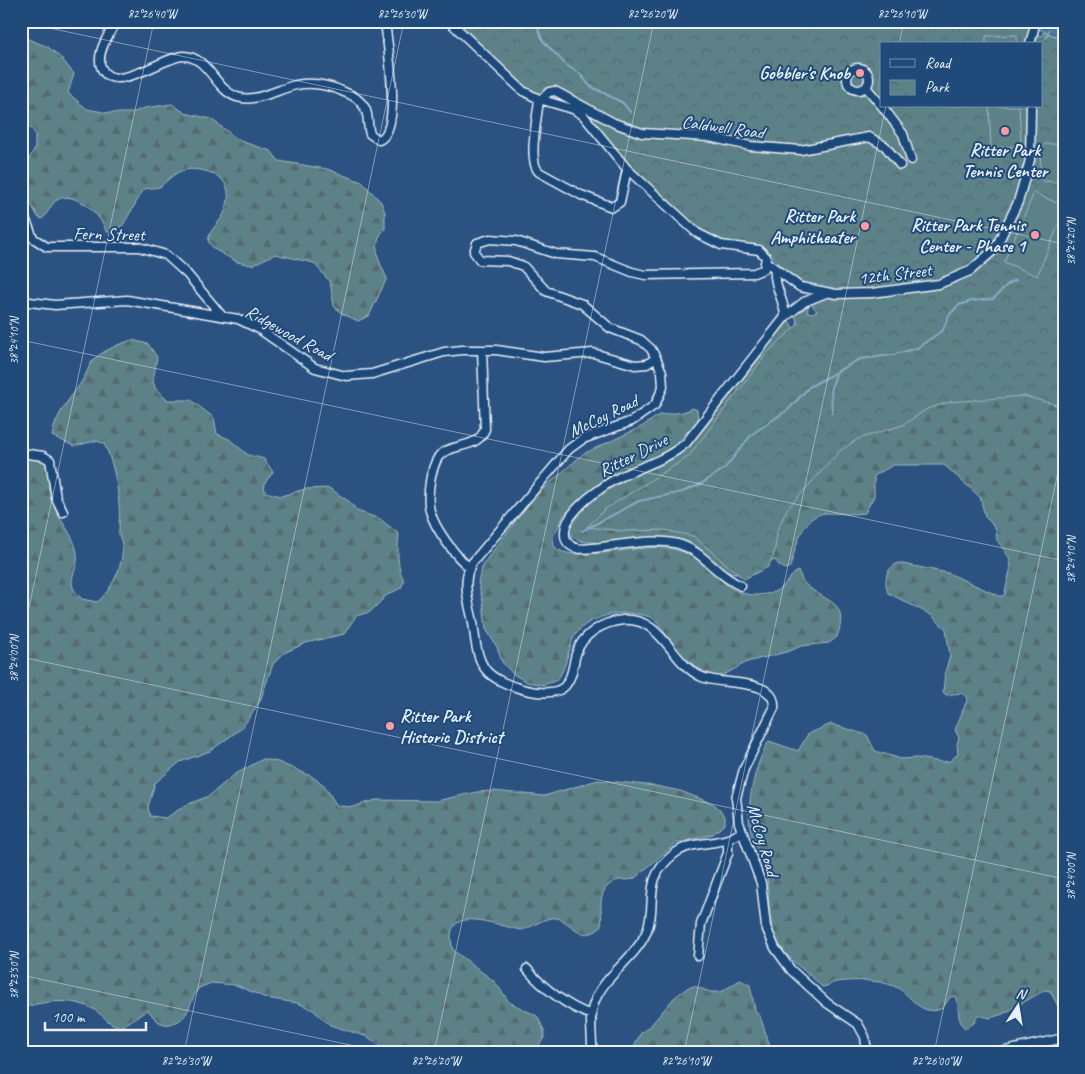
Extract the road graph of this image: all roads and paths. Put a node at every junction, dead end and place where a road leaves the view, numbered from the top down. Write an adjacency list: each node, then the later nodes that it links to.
1 (116, 21): 2 (street)
2 (385, 21)
3 (449, 21): 7 (street)
4 (1036, 21): 5 (street)
5 (1030, 42)
6 (866, 87): 8 (street)
7 (540, 100): 12 (street, Caldwell Road); 13 (street); 13 (street)
8 (880, 104)
9 (884, 108): 11 (street)
10 (1031, 108): 17 (street, 12th Street)
11 (911, 160)
12 (900, 165)
13 (627, 169): 15 (street)
14 (21, 208): 19 (street, Fern Street)
15 (766, 262): 16 (street, 12th Street); 22 (street, McCoy Road)
16 (775, 269): 17 (street, 12th Street); 20 (street)
17 (826, 293): 20 (street, Ritter Drive)
18 (21, 301): 19 (street, Ridgewood Road)
19 (222, 316): 21 (street, Ridgewood Road)
20 (785, 317): 26 (street, Ritter Drive)
21 (482, 350): 22 (street, Ridgewood Road); 25 (street)
22 (656, 358): 25 (street, McCoy Road)
23 (21, 453): 24 (street)
24 (63, 512)
25 (470, 568): 27 (street, McCoy Road)
26 (741, 586)
27 (742, 831): 28 (street); 34 (street, McCoy Road)
28 (728, 840): 29 (street); 31 (street)
29 (698, 956)
30 (527, 969): 31 (street)
31 (592, 1015): 33 (street)
32 (1064, 1038): 35 (street)
33 (592, 1053)
34 (867, 1053)
35 (996, 1053)

